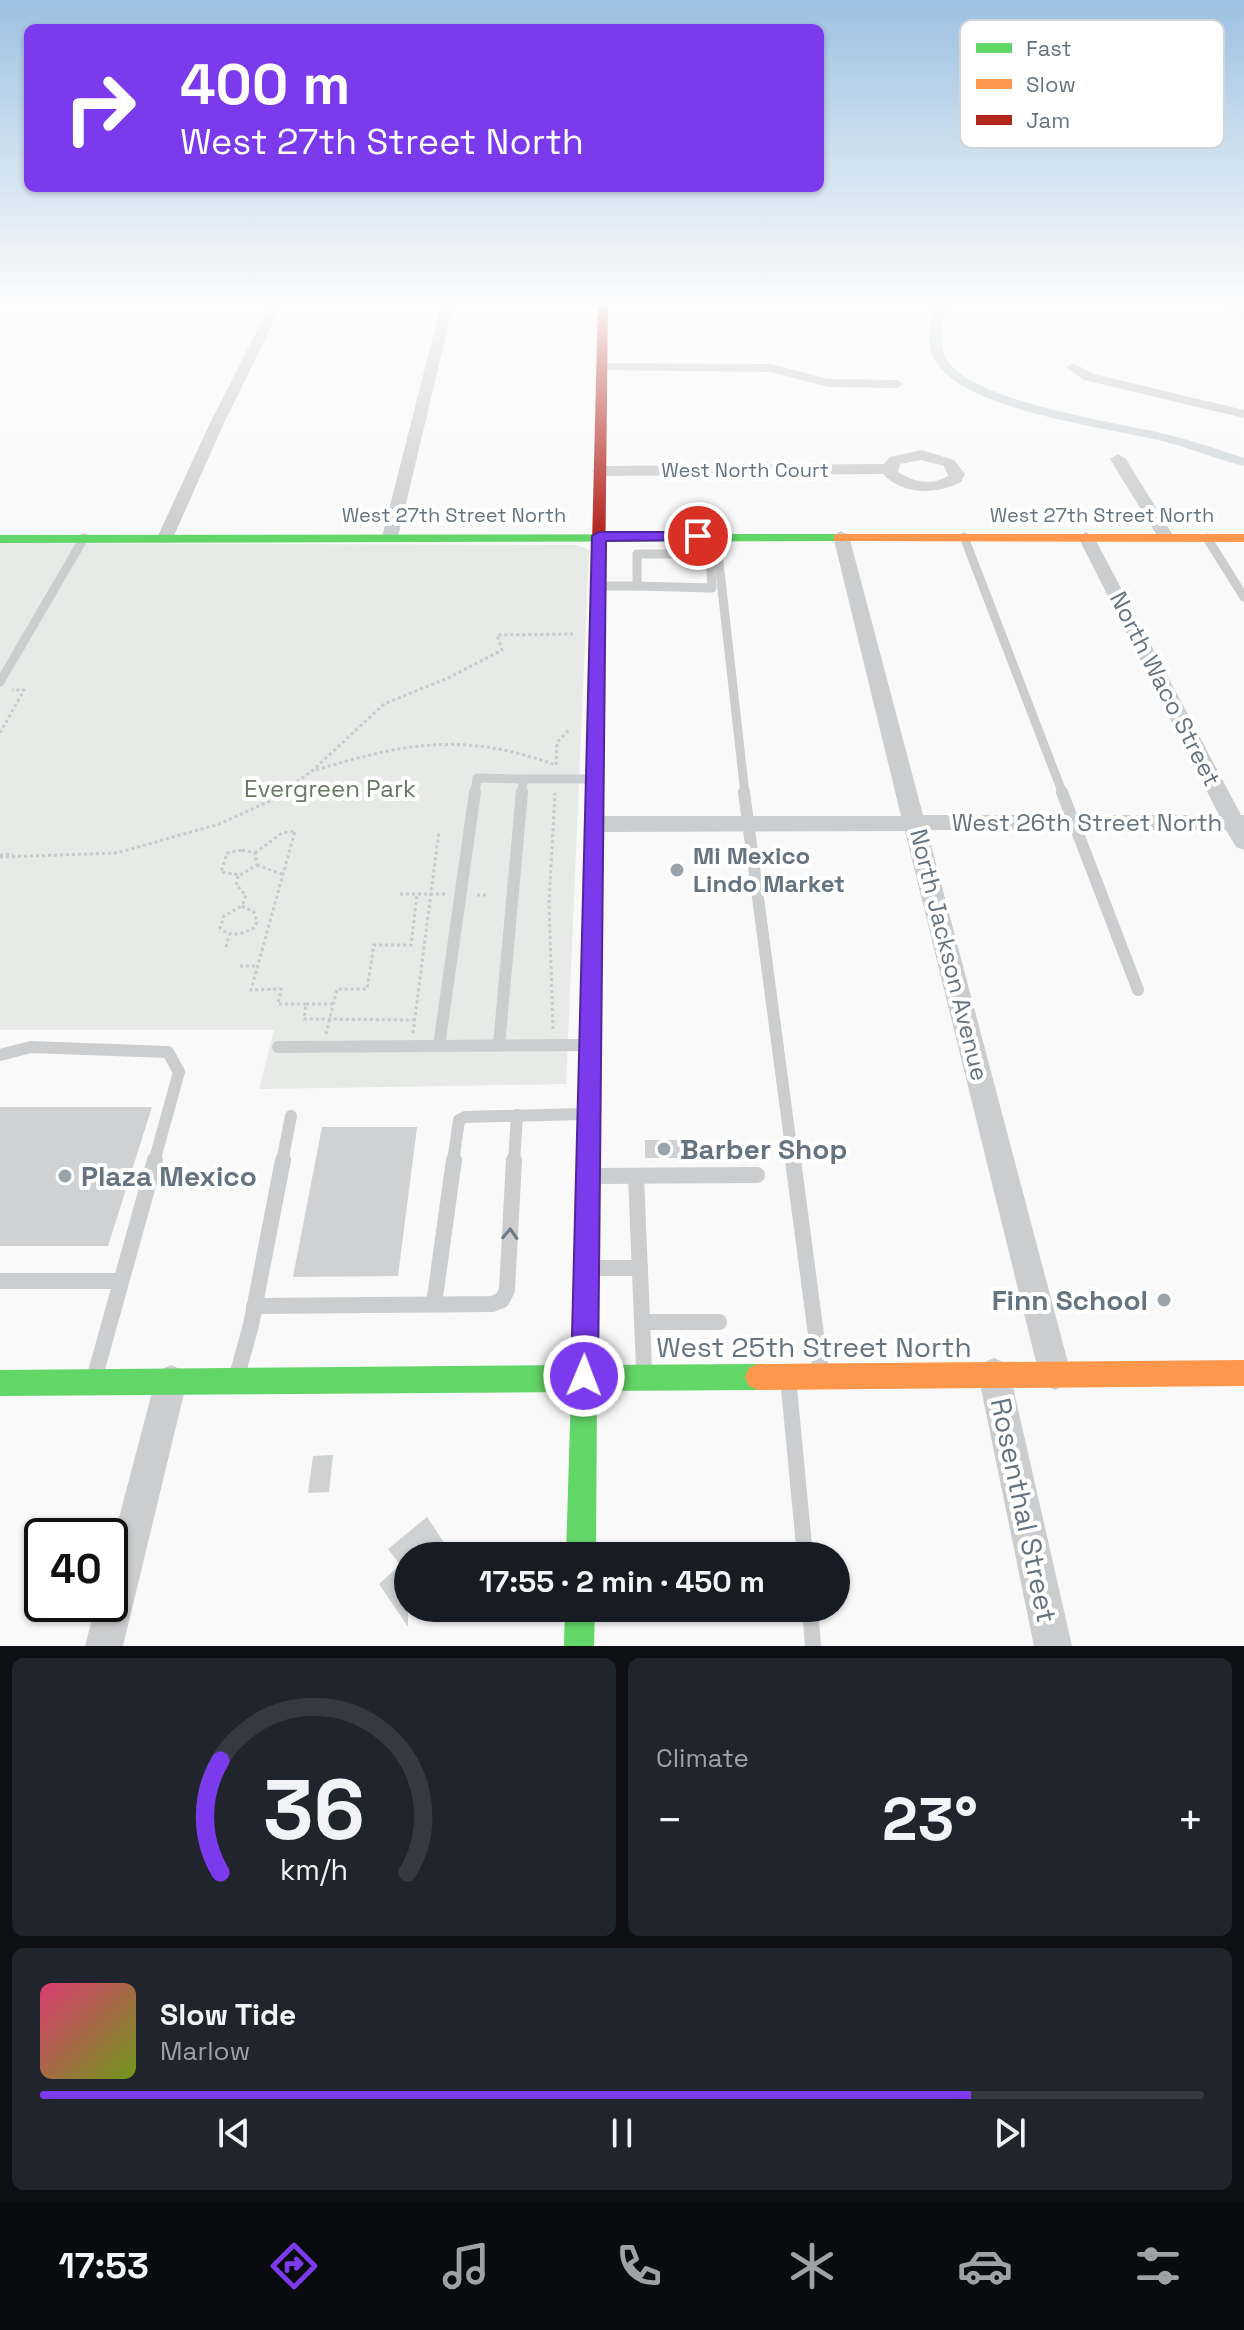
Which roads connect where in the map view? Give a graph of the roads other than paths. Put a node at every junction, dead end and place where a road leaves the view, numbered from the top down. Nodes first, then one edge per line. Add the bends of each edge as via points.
1 (240, 378) edge
2 (429, 378) edge
3 (602, 378) edge
4 (805, 378) edge
5 (1092, 378) edge
6 (897, 384) dead end
7 (1244, 414) edge
8 (1118, 459) dead end
9 (889, 469) dead end
10 (600, 471) junction
11 (599, 536) junction
12 (841, 536) junction
13 (390, 537) junction
14 (964, 537) junction
15 (1086, 537) junction
16 (1166, 537) junction
17 (84, 538) junction
18 (165, 538) junction
19 (1207, 538) junction
20 (1244, 538) edge
21 (0, 539) edge
22 (709, 542) junction
23 (598, 586) junction
24 (637, 586) junction
25 (1244, 597) edge
26 (0, 682) edge
27 (523, 779) junction
28 (596, 779) junction
29 (1074, 822) junction
30 (595, 824) junction
31 (915, 824) junction
32 (748, 825) junction
33 (1241, 829) edge
34 (1138, 990) dead end
35 (499, 1045) junction
36 (590, 1045) junction
37 (439, 1046) junction
38 (278, 1047) dead end
39 (0, 1055) edge
40 (589, 1114) junction
41 (517, 1115) junction
42 (291, 1116) dead end
43 (757, 1175) dead end
44 (588, 1176) junction
45 (636, 1177) junction
46 (586, 1268) junction
47 (640, 1268) junction
48 (0, 1281) edge
49 (121, 1281) junction
50 (434, 1304) junction
51 (254, 1306) junction
52 (643, 1322) junction
53 (719, 1322) dead end
54 (1244, 1373) edge
55 (994, 1374) junction
56 (1055, 1374) junction
57 (788, 1375) junction
58 (822, 1375) junction
59 (584, 1376) junction
60 (644, 1376) junction
61 (236, 1380) junction
62 (171, 1381) junction
63 (93, 1382) junction
64 (0, 1383) edge
65 (581, 1542) edge
66 (804, 1542) edge
67 (580, 1622) edge
68 (811, 1622) edge
69 (104, 1646) edge
70 (579, 1646) edge
71 (813, 1646) edge
72 (1053, 1646) edge

1 - 18 street
2 - 13 street
3 - 10 street
4 - 6 street
5 - 7 street
8 - 16 street
9 - 10 street, West North Court
10 - 11 street
11 - 13 street, West 27th Street North
11 - 22 street, West 27th Street North
11 - 23 street
12 - 14 street, West 27th Street North
12 - 22 street, West 27th Street North
12 - 31 street, North Jackson Avenue
13 - 18 street, West 27th Street North
14 - 15 street, West 27th Street North
14 - 29 lane
15 - 16 street, West 27th Street North
15 - 33 street, North Waco Street
16 - 19 street, West 27th Street North
17 - 18 street, West 27th Street North
17 - 21 street, West 27th Street North
17 - 26 lane
19 - 20 street, West 27th Street North
19 - 25 lane
22 - 24 lane via 637,554
22 - 24 lane via 712,588
22 - 32 lane
23 - 24 lane
23 - 28 street
27 - 28 lane
27 - 35 lane
27 - 37 lane via 477,778
28 - 30 street
29 - 31 street, West 26th Street North
29 - 33 street, West 26th Street North
29 - 34 lane
30 - 32 street, West 26th Street North
30 - 36 street
31 - 32 street, West 26th Street North
31 - 56 street, North Jackson Avenue
32 - 58 lane
35 - 36 lane
35 - 37 lane
36 - 40 street
37 - 38 lane
39 - 49 lane via 31,1047 168,1052 179,1072
40 - 41 lane
40 - 44 street
41 - 50 lane via 459,1120
50 -> 41 lane via 492,1304 507,1290
42 - 51 lane
43 - 45 lane
44 - 45 lane
44 - 46 street
45 - 47 lane
46 - 47 lane
46 - 59 street
47 - 52 lane
48 - 49 lane
49 - 63 lane
50 - 51 lane
51 - 61 lane
52 - 53 lane
52 - 60 lane
54 - 56 street, West 25th Street North
55 - 56 street, West 25th Street North
55 - 58 street, West 25th Street North
55 - 72 street, Rosenthal Street
57 - 58 street, West 25th Street North
57 - 60 street, West 25th Street North
57 - 66 lane
59 - 60 street, West 25th Street North
59 - 61 street, West 25th Street North
59 - 65 street
61 - 62 street, West 25th Street North
62 - 63 street, West 25th Street North
62 - 69 street
63 - 64 street, West 25th Street North
67 - 70 street
68 - 71 lane

